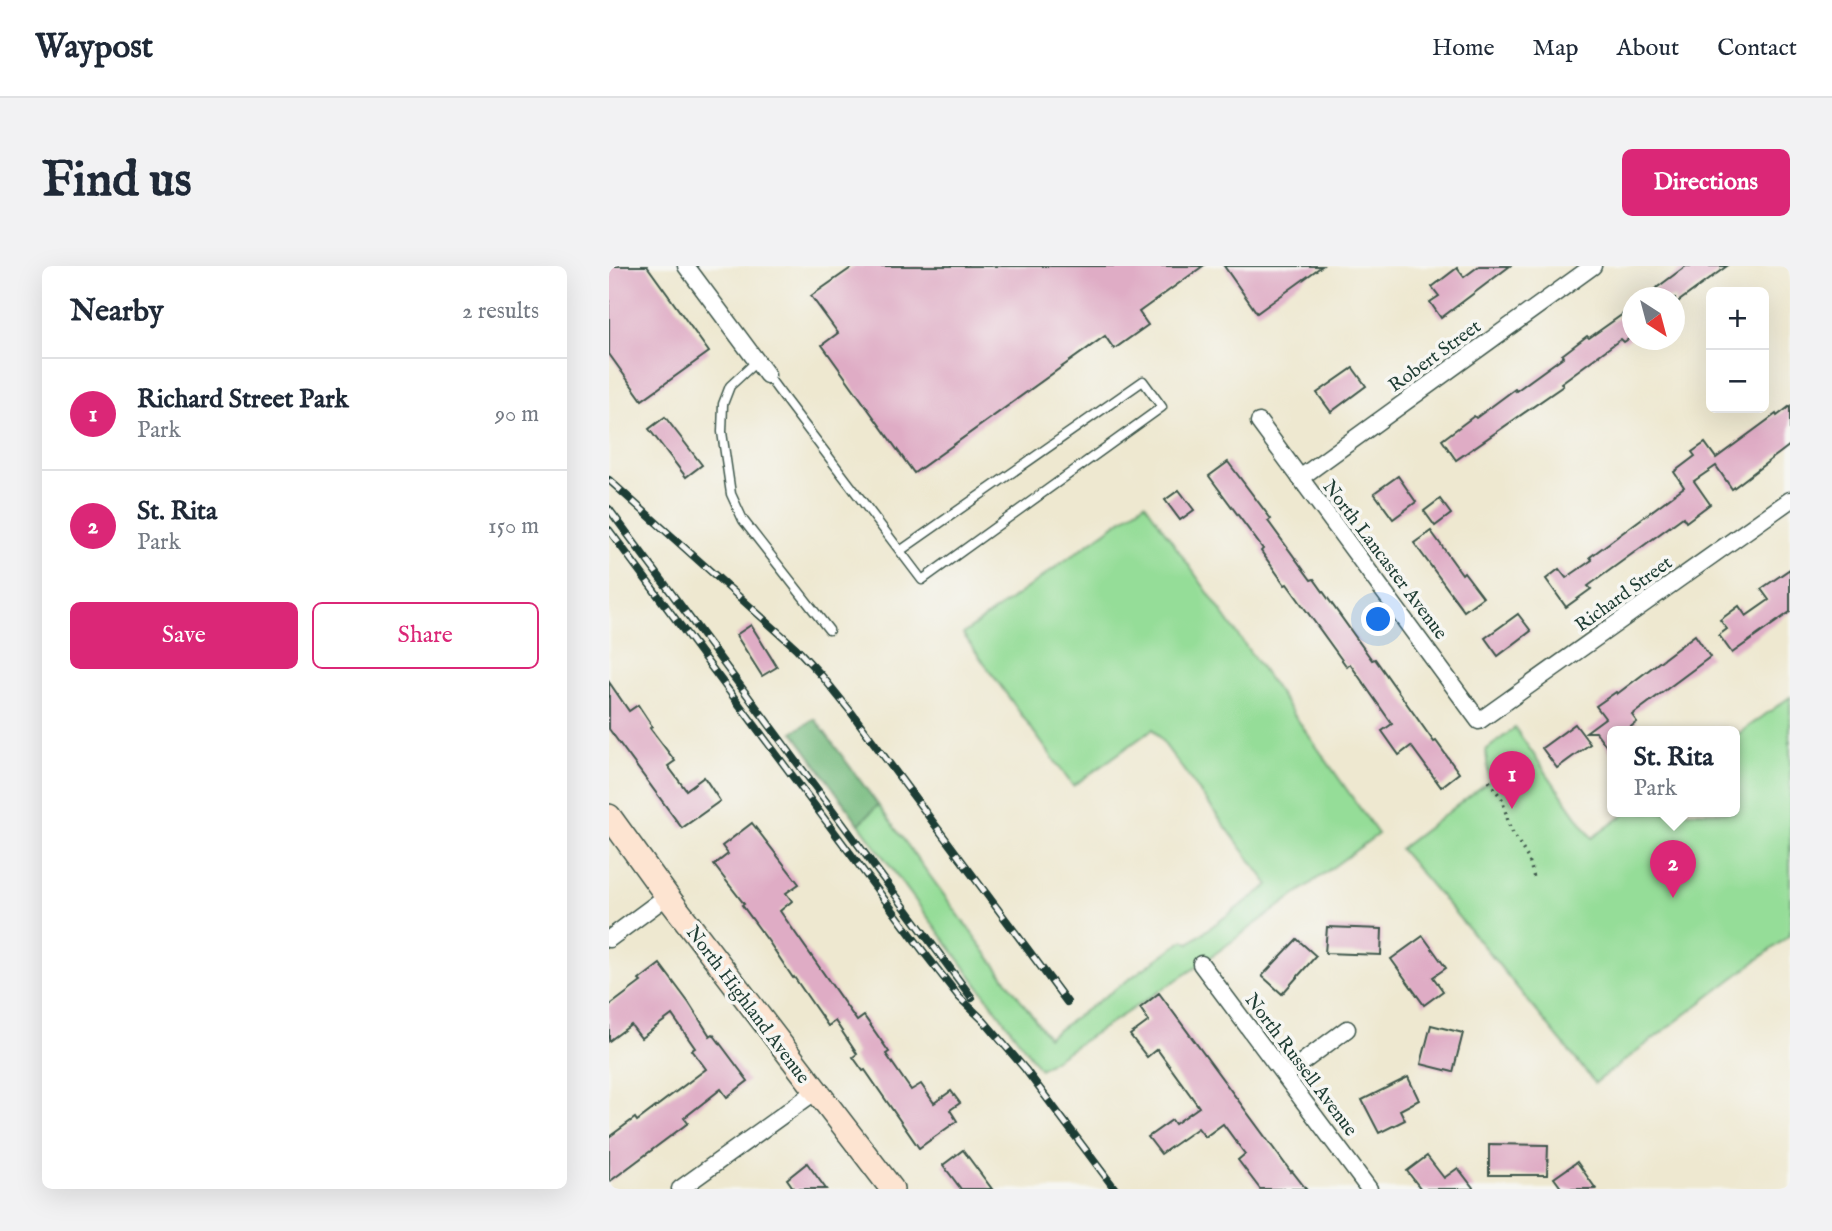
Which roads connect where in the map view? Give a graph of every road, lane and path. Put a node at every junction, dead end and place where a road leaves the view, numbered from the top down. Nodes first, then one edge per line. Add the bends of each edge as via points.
1 (686, 266) edge
2 (1593, 266) edge
3 (757, 361) junction
4 (767, 374) joint
5 (1259, 422) dead end
6 (1300, 478) junction
7 (1790, 500) edge
8 (900, 551) junction
9 (829, 630) dead end
10 (1479, 721) joint
11 (1489, 781) dead end
12 (609, 816) edge
13 (1534, 878) dead end
14 (667, 896) junction
15 (609, 939) edge
16 (1201, 964) dead end
17 (1347, 1029) dead end
18 (1285, 1075) junction
19 (816, 1091) junction
20 (680, 1189) edge
21 (892, 1189) edge
22 (1369, 1189) edge

1 - 3 street
2 - 6 street, Robert Street
3 - 4 street
3 - 9 lane via 730,386 723,404 731,494 743,520
4 - 8 lane
5 - 6 street, North Lancaster Avenue
6 - 10 street, North Lancaster Avenue
7 - 10 street, Richard Street
8 - 8 lane via 922,580 1162,407 1143,381
11 - 13 path via 1502,799
12 - 14 street, North Highland Avenue
14 - 15 street
14 - 19 street, North Highland Avenue
16 - 18 street, North Russell Avenue
17 - 18 street
18 - 22 street, North Russell Avenue
19 - 20 street
19 - 21 street, North Highland Avenue

